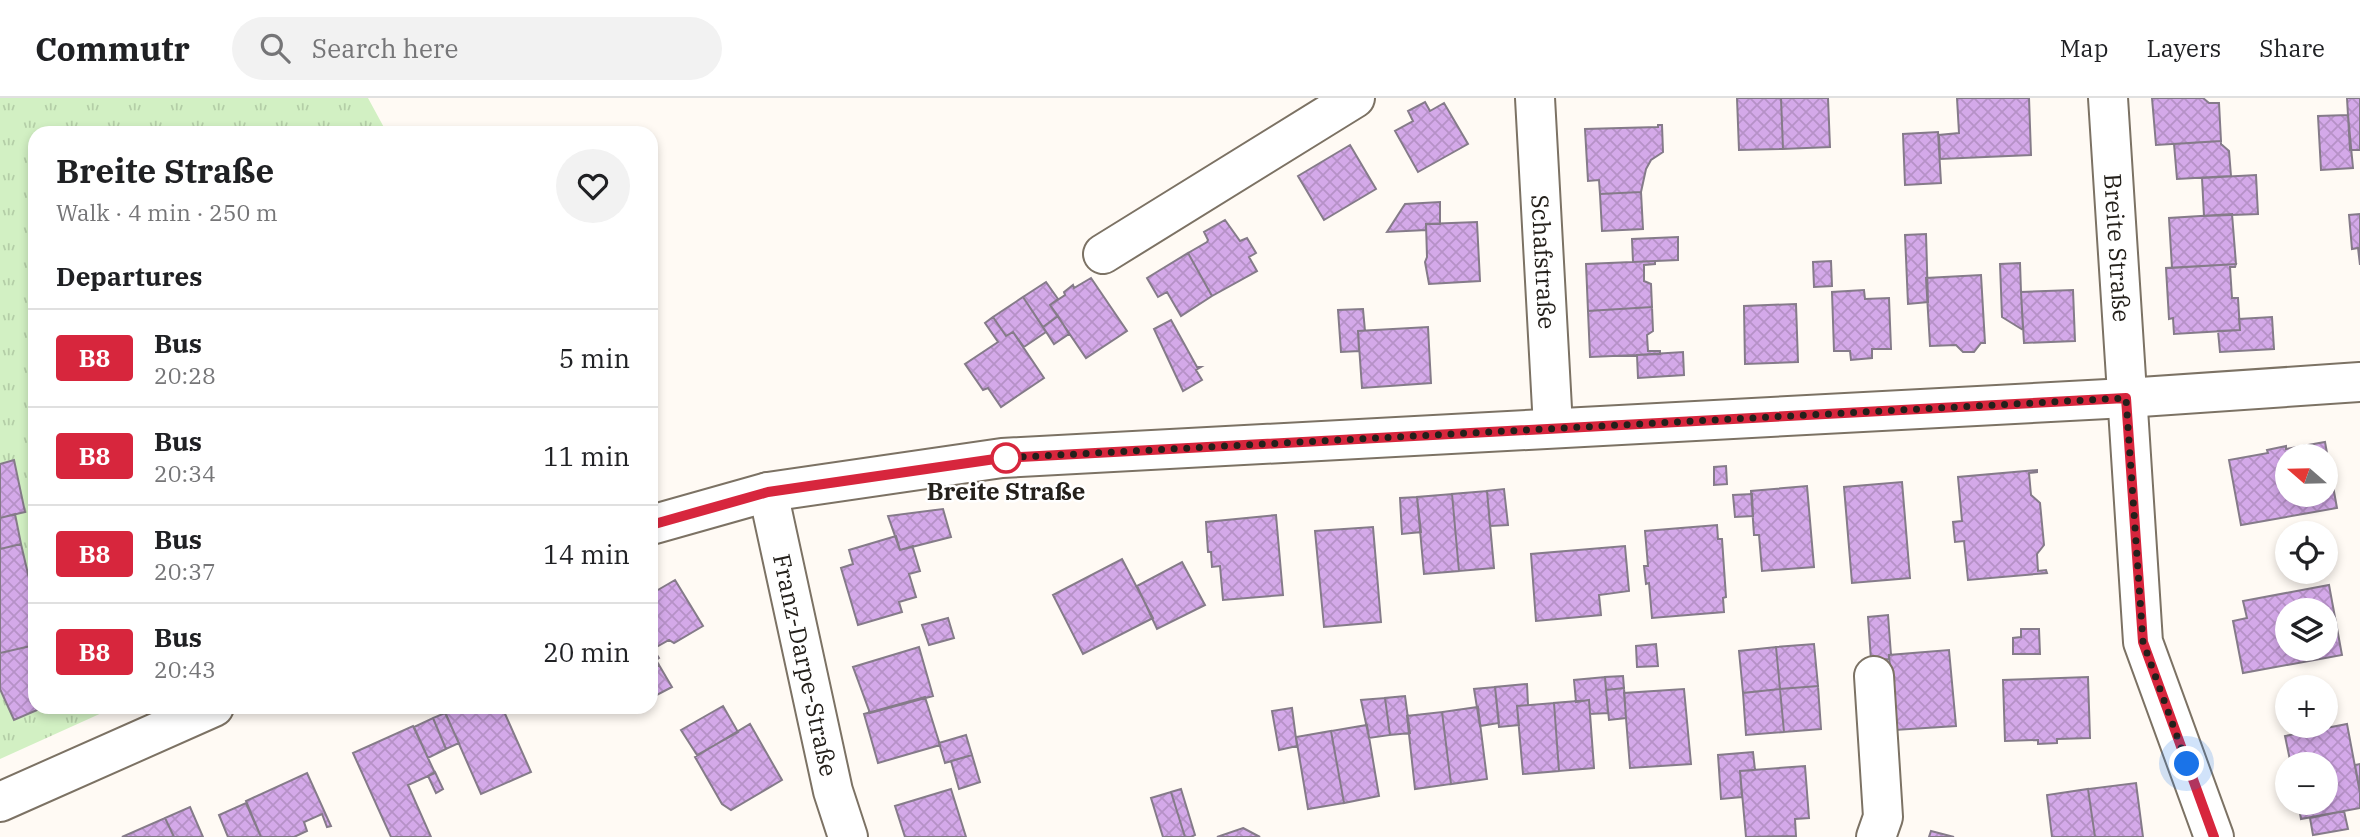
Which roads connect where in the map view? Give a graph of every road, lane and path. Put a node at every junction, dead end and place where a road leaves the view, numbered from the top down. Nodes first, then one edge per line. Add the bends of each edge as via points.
1 (1355, 98) edge
2 (1535, 98) edge
3 (2108, 98) edge
4 (1103, 254) dead end
5 (2360, 382) edge
6 (2126, 398) junction
7 (1553, 427) junction
8 (768, 492) junction
9 (658, 523) edge
10 (1874, 676) dead end
11 (198, 714) edge
12 (0, 802) edge
13 (848, 837) edge
14 (1876, 837) edge
15 (2214, 837) edge

1 - 4 street
2 - 7 street, Schafstraße
3 - 6 street, Breite Straße
5 - 6 street
6 - 7 street
6 - 15 street, Breite Straße via 2143,642
7 - 8 street via 1002,458
8 - 9 street
8 - 13 street, Franz-Darpe-Straße via 833,790
10 - 14 street via 1883,817
11 - 12 street

